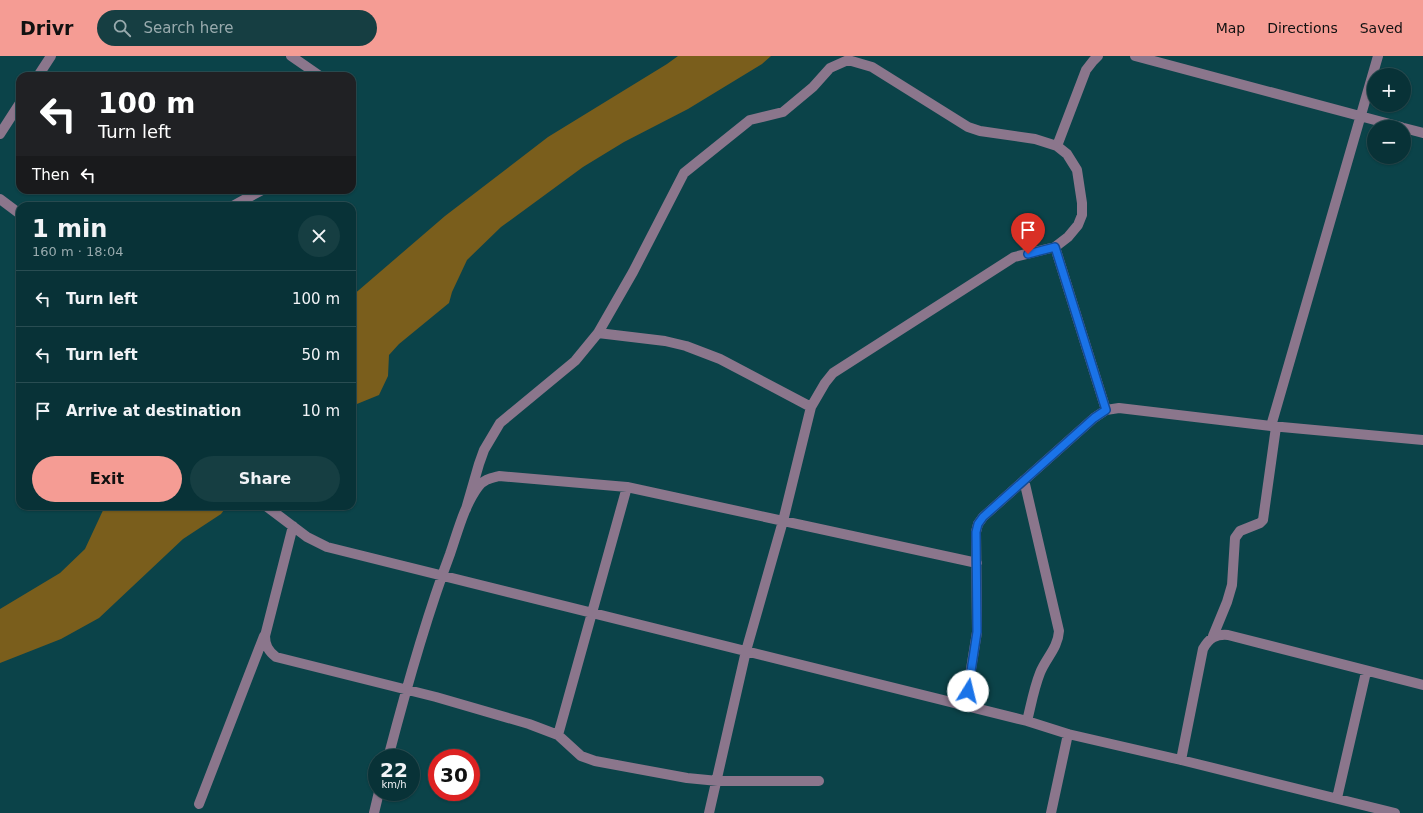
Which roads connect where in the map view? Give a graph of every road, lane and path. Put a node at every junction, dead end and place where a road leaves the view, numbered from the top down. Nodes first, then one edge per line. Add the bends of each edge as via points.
1 (51, 56) edge
2 (291, 56) edge
3 (1098, 56) edge
4 (1135, 56) edge
5 (1378, 56) edge
6 (41, 72) edge
7 (314, 72) edge
8 (16, 109) edge
9 (1361, 116) junction
10 (1376, 120) edge
11 (1411, 130) edge
12 (1423, 133) edge
13 (0, 134) edge
14 (1057, 146) junction
15 (255, 194) edge
16 (0, 199) edge
17 (241, 202) edge
18 (16, 211) edge
19 (1055, 247) junction
20 (598, 333) junction
21 (812, 407) junction
22 (1106, 410) junction
23 (1274, 426) junction
24 (1423, 440) edge
25 (1024, 480) junction
26 (627, 487) junction
27 (466, 509) junction
28 (271, 510) edge
29 (783, 521) junction
30 (293, 526) junction
31 (977, 563) junction
32 (442, 576) junction
33 (592, 613) junction
34 (265, 636) junction
35 (1213, 636) junction
36 (746, 651) junction
37 (1366, 672) junction
38 (1423, 685) edge
39 (406, 690) junction
40 (965, 706) junction
41 (1027, 721) junction
42 (1068, 734) junction
43 (558, 735) junction
44 (390, 749) edge
45 (1181, 760) junction
46 (718, 781) junction
47 (819, 781) dead end
48 (1336, 798) junction
49 (377, 801) edge
50 (199, 804) dead end
51 (374, 813) edge
52 (709, 813) edge
53 (1051, 813) edge
54 (1395, 813) edge

1 - 6 street
2 - 7 street
3 - 14 street via 1086,70
4 - 9 street
5 - 9 street
8 - 13 street
9 - 10 street
9 - 23 street
11 - 12 street
14 - 19 street via 1067,154 1077,170 1082,215 1068,236
14 - 20 street via 1035,139 968,127 872,68 848,60 830,68 813,87 783,112 750,120 684,174
15 - 17 street
16 - 18 street
19 - 21 street via 1014,257 833,373
19 - 22 street
20 - 21 street via 665,340 686,346 720,359
20 - 27 street via 574,361 500,423 478,464
21 - 29 street
22 - 23 street via 1119,408
22 - 25 street
23 - 24 street
23 - 35 street via 1263,520 1240,531 1236,538 1232,584
25 - 31 street via 978,524
25 - 41 street via 1059,630 1057,643 1041,671
26 - 27 street via 499,476 483,481
26 - 29 street
26 - 33 street
27 - 32 street
28 - 30 street
29 - 31 street
29 - 36 street
30 - 32 street via 327,547
30 - 34 street
31 - 40 street via 977,632
32 - 33 street
32 - 39 street
33 - 36 street
33 - 43 street
34 - 39 street via 267,648 276,657
34 - 50 street
35 - 37 street via 1228,635
35 - 45 street via 1203,649
36 - 40 street
36 - 46 street
37 - 38 street
37 - 48 street
39 - 43 street via 529,724
39 - 44 street
40 - 41 street
41 - 42 street
42 - 45 street
42 - 53 street
43 - 46 street via 580,756 595,762
45 - 48 street
46 - 47 street
46 - 52 street
48 - 54 street
49 - 51 street

